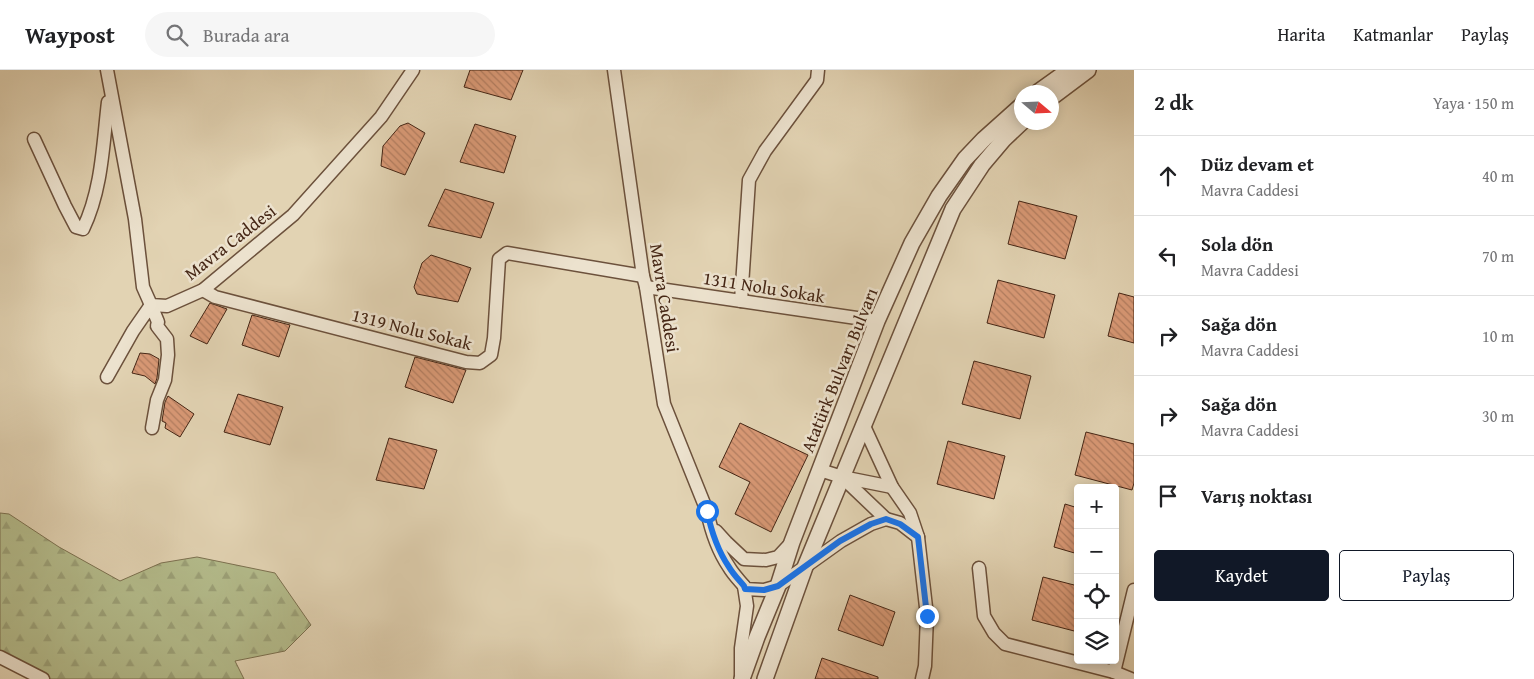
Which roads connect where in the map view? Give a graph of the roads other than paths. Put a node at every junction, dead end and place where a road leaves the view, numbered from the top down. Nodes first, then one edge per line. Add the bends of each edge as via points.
1 (107, 70) edge
2 (413, 70) edge
3 (614, 70) edge
4 (818, 70) edge
5 (1069, 70) edge
6 (1088, 70) edge
7 (1048, 85) edge
8 (110, 89) junction
9 (1059, 92) edge
10 (1014, 112) edge
11 (1014, 130) edge
12 (34, 139) dead end
13 (645, 281) junction
14 (204, 290) junction
15 (741, 301) junction
16 (151, 305) junction
17 (877, 322) junction
18 (107, 377) dead end
19 (863, 424) junction
20 (152, 428) dead end
21 (820, 470) junction
22 (842, 477) junction
23 (892, 487) junction
24 (886, 519) junction
25 (710, 524) junction
26 (918, 537) junction
27 (792, 542) junction
28 (805, 567) junction
29 (979, 568) dead end
30 (744, 586) junction
31 (778, 586) junction
32 (1134, 590) edge
33 (0, 657) edge
34 (1114, 672) junction
35 (43, 679) edge
36 (742, 679) edge
37 (765, 679) edge
38 (922, 679) edge
39 (1131, 679) edge

1 - 8 street
2 - 14 street, Mavra Caddesi via 382,116 293,215
3 - 13 street, Mavra Caddesi
4 - 15 street via 817,80 748,180
5 - 7 street
6 - 9 street
8 - 12 street via 99,177 91,212 83,229 76,227
8 - 16 street via 135,219 143,287
10 - 17 street, Atatürk Bulvarı Bulvarı via 965,159 939,196 912,243
11 - 19 street via 982,165 953,208
13 - 14 street, 1319 Nolu Sokak via 507,253 499,259 491,354 480,363 214,297
13 - 15 street, 1311 Nolu Sokak
13 - 25 street, Mavra Caddesi via 664,404
14 - 16 street, Mavra Caddesi via 167,306
15 - 17 street, 1311 Nolu Sokak
16 - 18 street
16 - 20 street via 158,326 167,338 168,355
17 - 21 street, Atatürk Bulvarı Bulvarı
19 - 22 street
19 - 23 street
21 - 22 street
21 - 27 street, Atatürk Bulvarı Bulvarı
22 - 23 street
22 - 24 street
22 - 28 street
23 - 26 street via 910,513
24 - 26 street via 900,524
24 - 28 street via 858,530
25 - 27 street, Mavra Caddesi via 744,559 778,557
25 - 30 street, Mavra Caddesi via 723,558
26 - 38 street via 927,616
27 - 31 street, Atatürk Bulvarı Bulvarı
28 - 31 street
28 - 37 street
29 - 34 street via 984,616 1005,644
30 - 31 street via 754,590
30 - 36 street via 747,606 741,648
31 - 36 street, Atatürk Bulvarı Bulvarı
32 - 34 street
33 - 35 street
34 - 39 street

